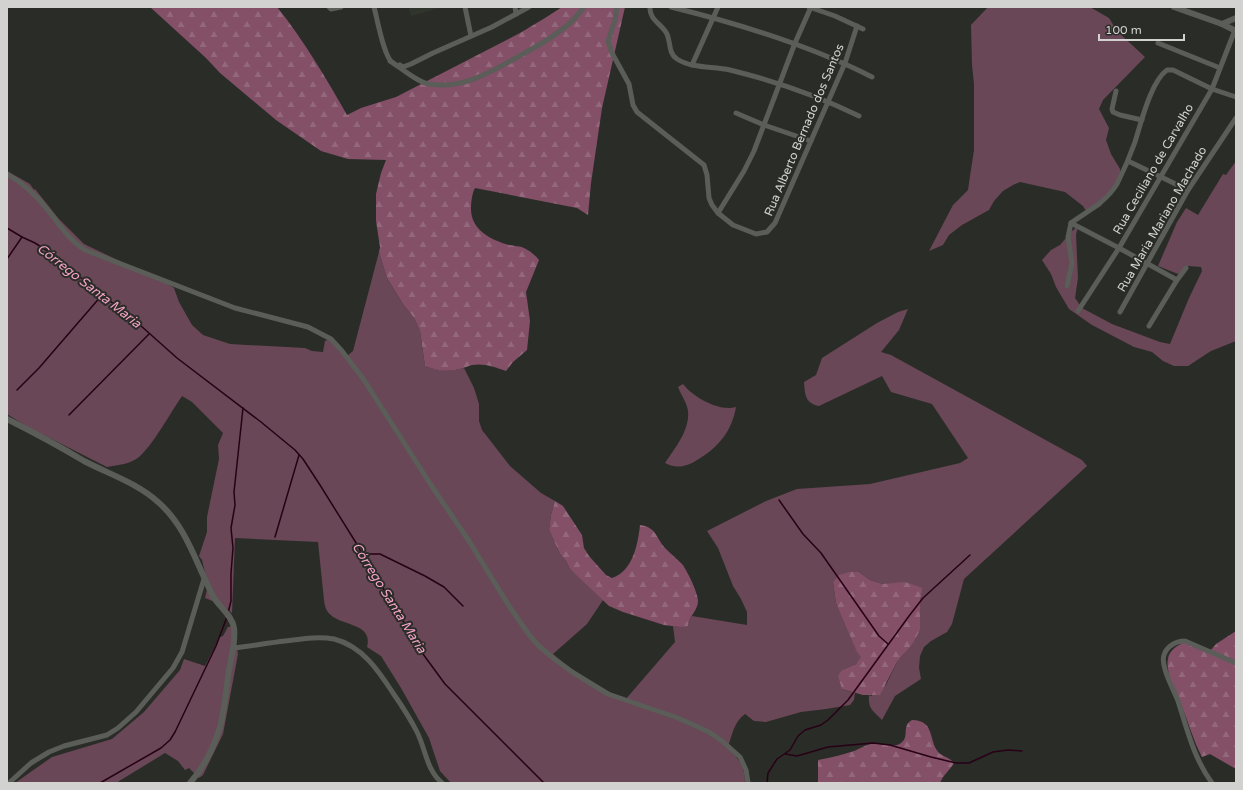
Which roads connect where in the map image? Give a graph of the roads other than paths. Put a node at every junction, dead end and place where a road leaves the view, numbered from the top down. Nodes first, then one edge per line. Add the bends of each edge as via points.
1 (341, 7) edge
2 (374, 7) edge
3 (465, 7) edge
4 (515, 7) edge
5 (529, 7) edge
6 (584, 7) edge
7 (617, 7) edge
8 (650, 7) edge
9 (671, 7) edge
10 (718, 7) edge
11 (810, 7) edge
12 (1174, 7) edge
13 (329, 8) edge
14 (1185, 9) edge
15 (516, 14) junction
16 (714, 18) junction
17 (1236, 18) edge
18 (1222, 24) junction
19 (857, 26) junction
20 (863, 29) dead end
21 (1236, 31) edge
22 (471, 36) junction
23 (1158, 43) dead end
24 (795, 44) junction
25 (390, 61) junction
26 (845, 63) junction
27 (692, 65) junction
28 (1220, 68) junction
29 (872, 77) dead end
30 (780, 83) junction
31 (1212, 89) junction
32 (1116, 91) dead end
33 (1235, 97) edge
34 (829, 101) junction
35 (736, 113) dead end
36 (859, 116) dead end
37 (1236, 118) edge
38 (1142, 120) junction
39 (764, 125) junction
40 (811, 140) junction
41 (1128, 161) junction
42 (7, 174) edge
43 (1160, 176) junction
44 (1188, 190) junction
45 (718, 213) junction
46 (1071, 223) junction
47 (1119, 248) junction
48 (1147, 264) junction
49 (1186, 268) dead end
50 (1177, 280) junction
51 (1067, 286) dead end
52 (1078, 311) dead end
53 (1120, 312) dead end
54 (1149, 326) dead end
55 (7, 419) edge
56 (204, 579) junction
57 (234, 648) junction
58 (1236, 663) edge
59 (9, 783) edge
60 (190, 783) edge
61 (442, 783) edge
62 (748, 783) edge
63 (1212, 783) edge

1 - 13 street
2 - 25 street
3 - 22 street
4 - 15 street
5 - 15 street
6 - 25 street via 566,27 552,37 474,80 429,84 421,82
7 - 45 street via 608,41 629,84 634,109 704,165 709,198
8 - 27 street via 651,17 667,34 673,55
9 - 16 street
10 - 16 street
11 - 19 street
11 - 24 street
12 - 14 street
14 - 18 street
15 - 22 street
16 - 24 street
16 - 27 street
17 - 18 street
18 - 21 street
19 - 20 street
19 - 26 street, Rua Alberto Bernado dos Santos
21 - 28 street, Rua Ceciliano de Carvalho
22 - 25 street via 403,67
23 - 28 street
24 - 26 street
24 - 30 street
26 - 29 street
26 - 34 street, Rua Alberto Bernado dos Santos
27 - 30 street via 728,69
28 - 31 street, Rua Ceciliano de Carvalho
30 - 34 street
30 - 39 street
31 - 33 street
31 - 38 street via 1169,69 1158,80
31 - 43 street, Rua Ceciliano de Carvalho
32 - 38 street via 1113,112
34 - 36 street
34 - 40 street, Rua Alberto Bernado dos Santos
35 - 39 street
37 - 44 street, Rua Maria Mariano Machado
38 - 41 street
39 - 40 street
39 - 45 street via 751,158
40 - 45 street, Rua Alberto Bernado dos Santos via 775,223 767,232 750,233 733,225
41 - 43 street
41 - 46 street via 1117,184 1103,202
42 - 62 street via 31,191 72,240 85,250 235,308 308,327 331,339 364,380 430,485 469,541 508,606 539,646 572,672 608,694 678,718 709,732 740,758
43 - 44 street
43 - 47 street, Rua Ceciliano de Carvalho
44 - 48 street, Rua Maria Mariano Machado
46 - 47 street
46 - 51 street via 1068,237 1072,268
47 - 48 street
47 - 52 street, Rua Ceciliano de Carvalho
48 - 50 street
48 - 53 street, Rua Maria Mariano Machado
49 - 50 street
50 - 54 street
55 - 56 street via 127,481 157,501 185,537 195,554
56 - 57 street via 230,618 234,631
56 - 59 street via 182,652 173,668 136,712 107,735 64,746 46,754 22,770
57 - 60 street via 220,728 207,757
57 - 61 street via 311,638 333,639 354,648 379,672 407,714 418,733 429,767
58 - 63 street via 1185,641 1172,644 1163,656 1163,663 1193,748

